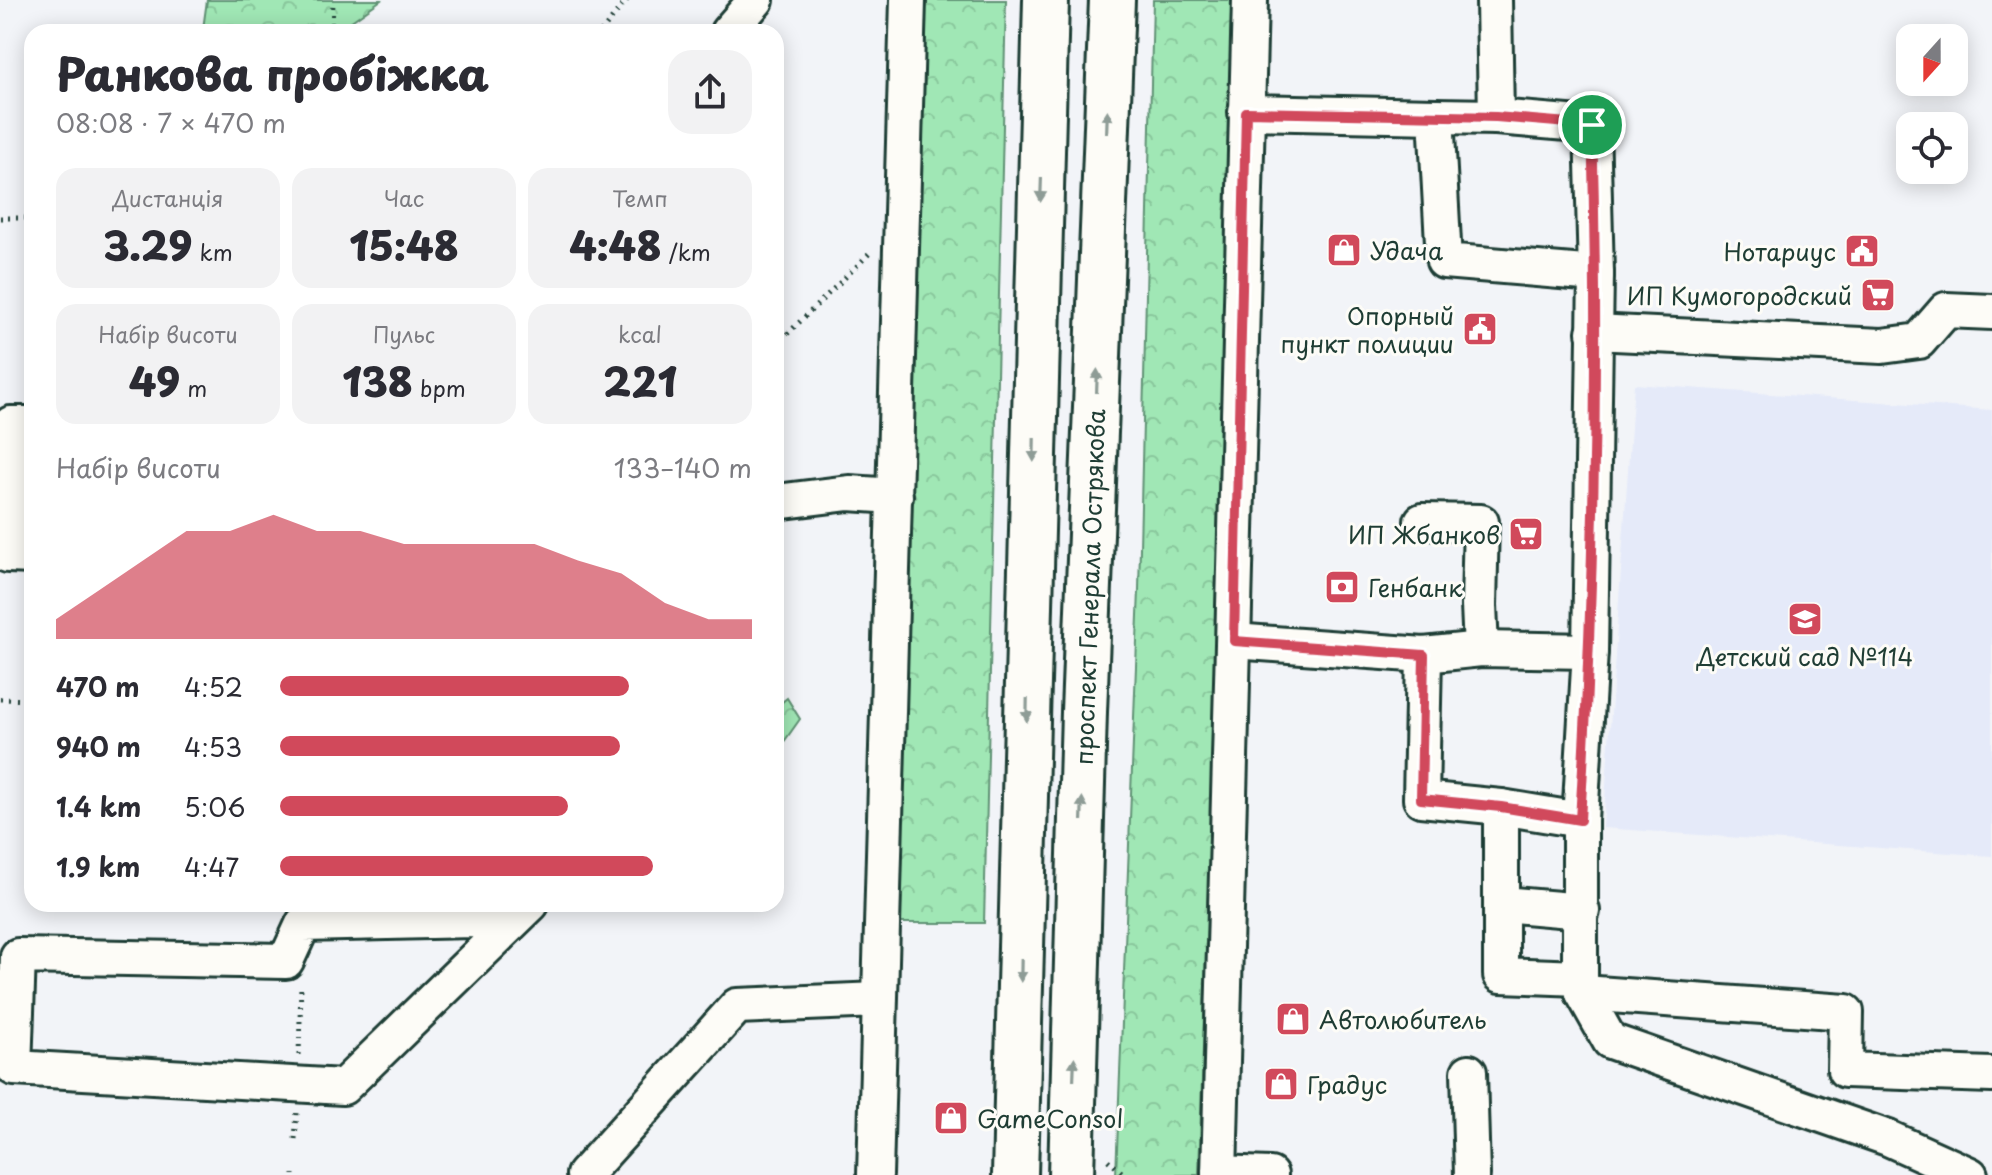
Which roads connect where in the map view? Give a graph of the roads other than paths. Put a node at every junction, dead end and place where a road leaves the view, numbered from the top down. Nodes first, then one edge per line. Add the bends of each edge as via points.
1 (756, 0) edge
2 (908, 0) edge
3 (1046, 0) edge
4 (1112, 0) edge
5 (1250, 0) edge
6 (1494, 0) edge
7 (735, 24) edge
8 (1246, 112) junction
9 (1436, 116) junction
10 (1496, 117) junction
11 (1596, 274) junction
12 (1992, 312) edge
13 (1594, 332) junction
14 (24, 424) edge
15 (895, 496) junction
16 (784, 501) edge
17 (1422, 521) dead end
18 (24, 556) edge
19 (1234, 641) junction
20 (1481, 649) junction
21 (1590, 651) junction
22 (1424, 655) junction
23 (1501, 807) junction
24 (1580, 820) junction
25 (1502, 904) junction
26 (1582, 911) junction
27 (523, 912) edge
28 (1582, 986) junction
29 (879, 1000) junction
30 (8, 1006) edge
31 (1469, 1072) dead end
32 (1992, 1075) edge
33 (1087, 1165) edge
34 (1219, 1174) edge
35 (584, 1175) edge
36 (875, 1175) edge
37 (1015, 1175) edge
38 (1270, 1175) edge
39 (1472, 1175) edge
40 (1970, 1175) edge

1 - 7 street
2 - 15 street
3 -> 37 main road
33 -> 4 main road, проспект Генерала Острякова via 1084,712
5 - 8 street
6 - 10 street
8 - 9 street
8 - 19 street
9 - 10 street
9 - 11 street via 1444,261
10 - 11 street via 1592,125
11 - 13 street
12 - 13 street via 1946,310 1919,341 1882,346
13 - 21 street
14 - 18 street via 11,424 8,555
15 - 16 street via 849,493
15 - 29 street
17 - 20 street via 1481,522
19 - 22 street
19 - 34 street
20 - 21 street
20 - 22 street
21 - 24 street
22 - 23 street via 1421,799
23 - 24 street
23 - 25 street
24 - 26 street
25 - 26 street
25 - 28 street via 1501,975
26 - 28 street
27 - 30 street via 303,924 286,961 18,956
27 - 30 street via 343,1087 14,1068
28 - 32 street via 1846,1012 1845,1070
28 - 40 street via 1610,1041 1888,1138
29 - 35 street via 737,1006
29 - 36 street
31 - 39 street
34 - 38 street

